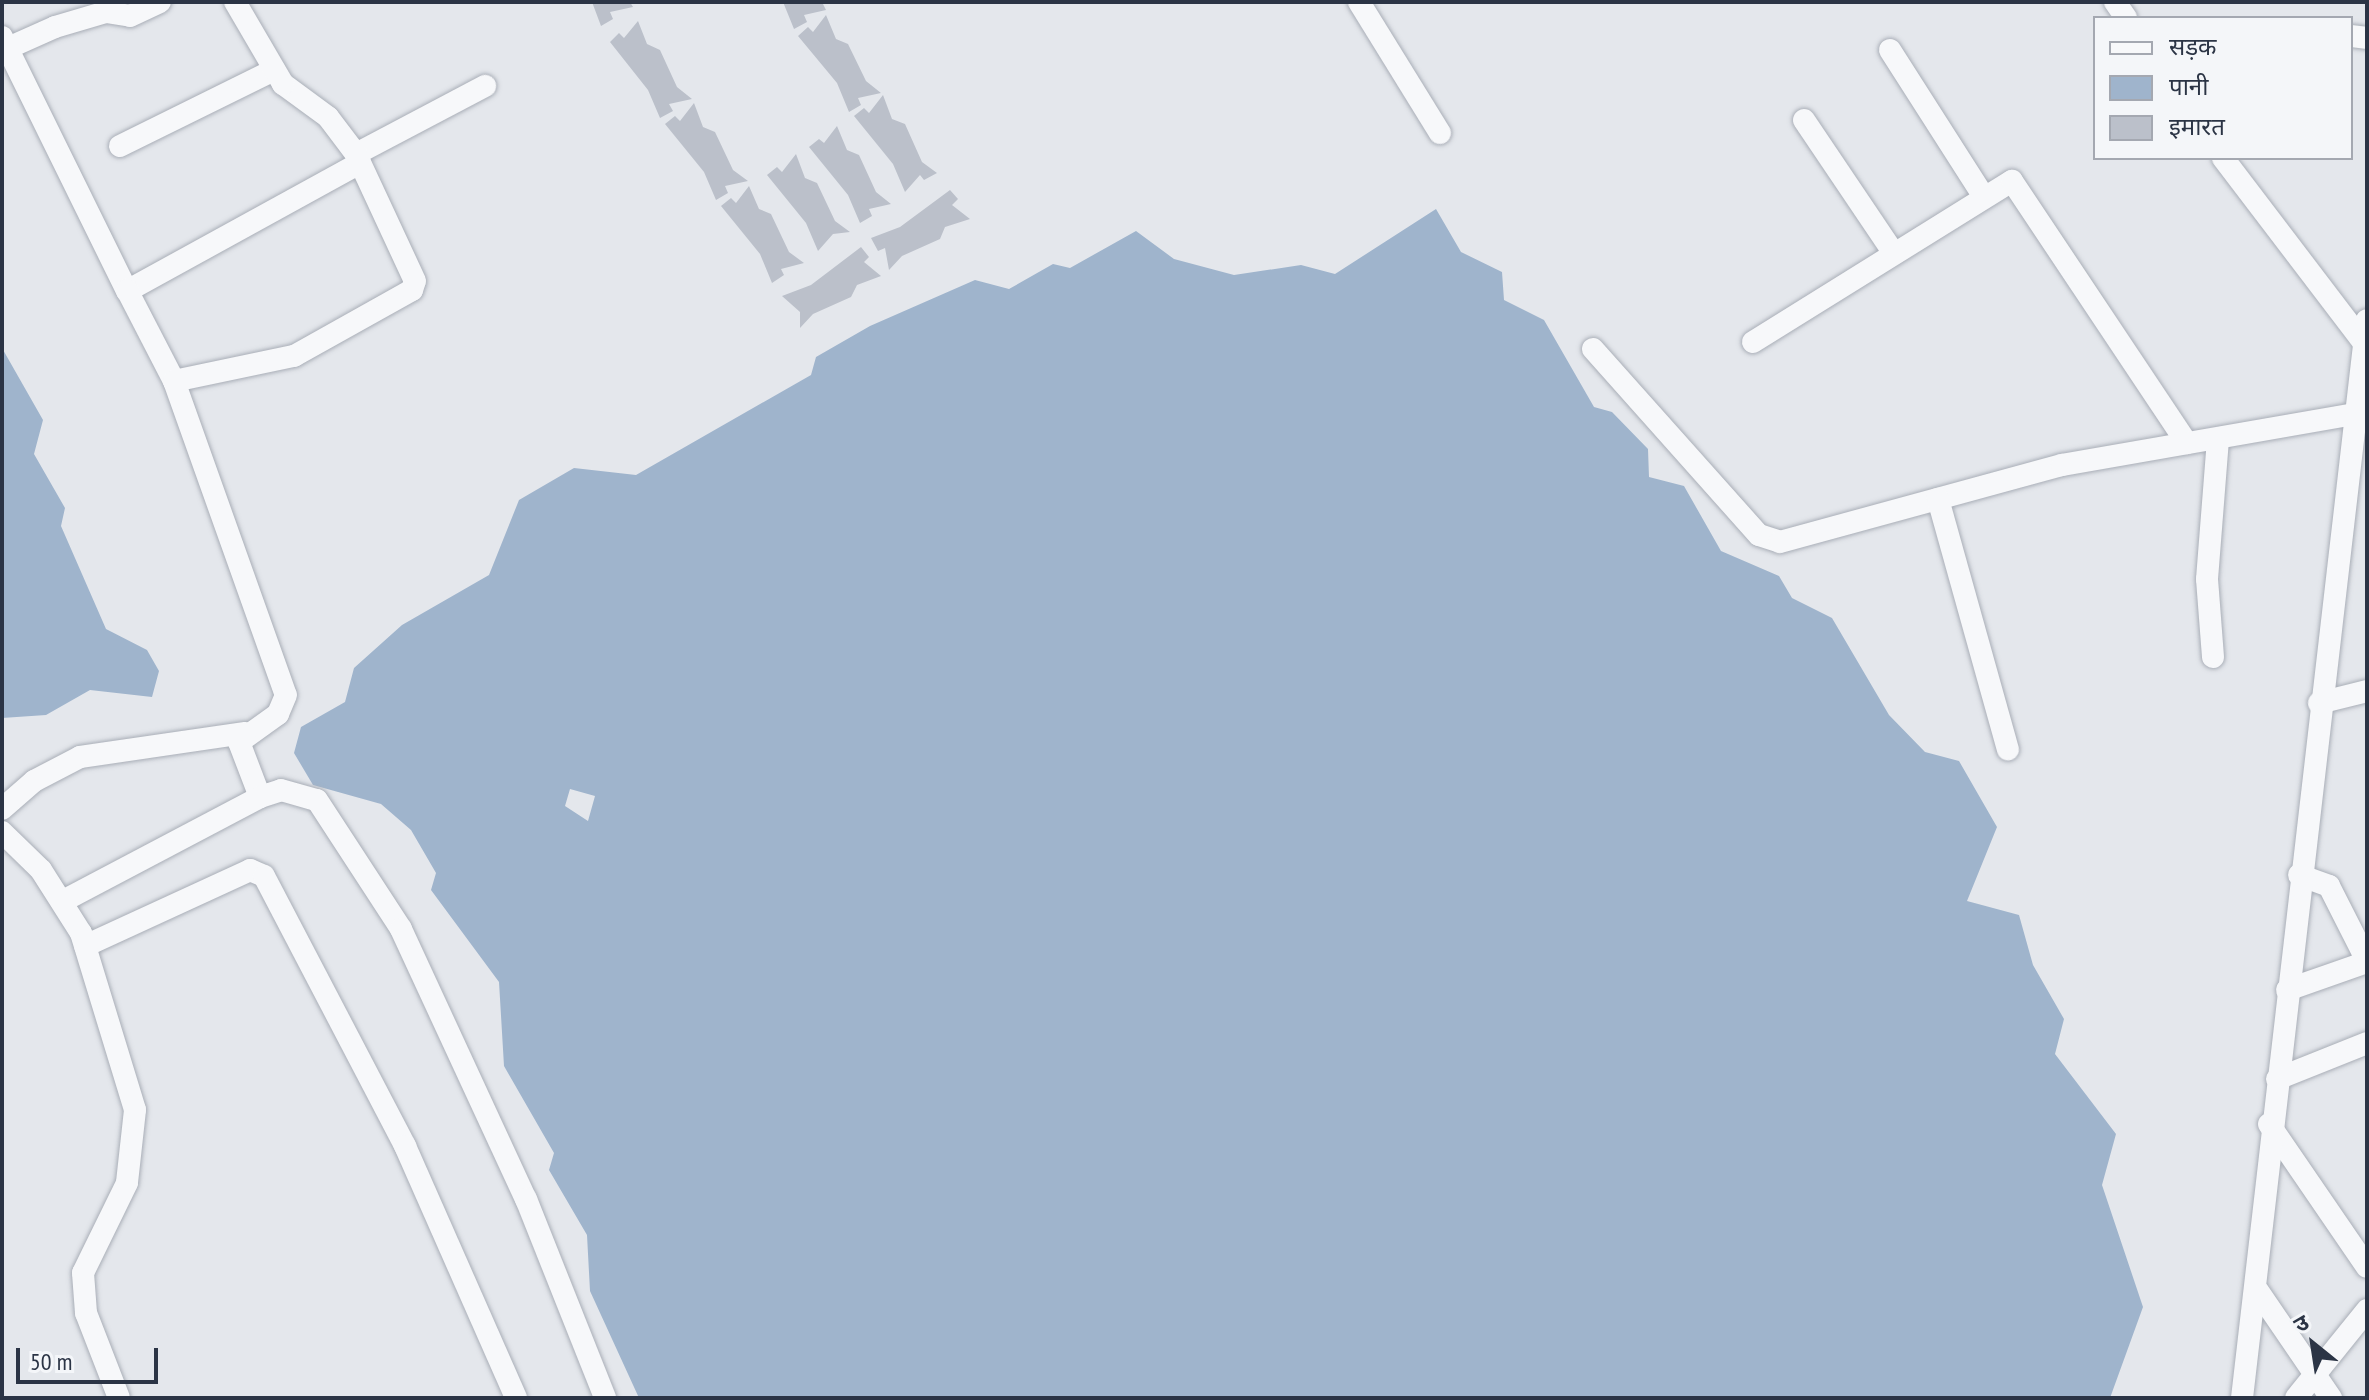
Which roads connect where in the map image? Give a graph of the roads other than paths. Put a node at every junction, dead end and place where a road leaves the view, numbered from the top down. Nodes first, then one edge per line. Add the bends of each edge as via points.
1 (160, 2) edge
2 (235, 2) edge
3 (1359, 2) edge
4 (5, 42) edge
5 (1890, 50) dead end
6 (274, 70) junction
7 (485, 86) dead end
8 (1804, 120) dead end
9 (1440, 133) dead end
10 (120, 146) dead end
11 (358, 158) junction
12 (2225, 160) edge
13 (1982, 194) junction
14 (1893, 252) junction
15 (127, 290) junction
16 (2366, 336) edge
17 (1753, 342) dead end
18 (1593, 349) dead end
19 (174, 381) junction
20 (2354, 414) junction
21 (2218, 438) junction
22 (2187, 443) junction
23 (1938, 499) junction
24 (2213, 657) dead end
25 (2367, 691) edge
26 (2319, 703) junction
27 (245, 733) junction
28 (2008, 749) dead end
29 (260, 797) junction
30 (2, 809) edge
31 (2, 832) edge
32 (2299, 875) junction
33 (63, 901) junction
34 (85, 946) junction
35 (2367, 961) edge
36 (2287, 990) junction
37 (2367, 1043) edge
38 (2277, 1079) junction
39 (2269, 1124) junction
40 (2367, 1267) edge
41 (2258, 1291) junction
42 (2367, 1310) edge
43 (2313, 1377) junction
44 (119, 1398) edge
45 (516, 1398) edge
46 (605, 1398) edge
47 (2242, 1398) edge
48 (2296, 1398) edge
49 (2331, 1398) edge

1 - 4 street via 130,16 106,12
2 - 6 street
3 - 9 street
4 - 15 street
5 - 13 street
6 - 10 street
6 - 11 street via 291,93 328,117
7 - 11 street
8 - 14 street
11 - 15 street
11 - 19 street via 414,272 412,290 294,356
12 - 16 street
13 - 14 street
13 - 22 street via 2012,181 2021,191
14 - 17 street
15 - 19 street
16 - 20 street
18 - 23 street via 1768,541
19 - 27 street via 286,695 278,714
20 - 21 street
20 - 26 street
21 - 22 street
21 - 24 street via 2207,579
22 - 23 street via 2062,465
23 - 28 street
25 - 26 street
26 - 32 street
27 - 29 street via 239,747
27 - 30 street via 80,757 34,781
29 - 33 street
29 - 46 street via 281,790 317,800 388,903 526,1199
31 - 33 street
32 - 35 street via 2329,886
32 - 36 street
33 - 34 street
34 - 44 street via 135,1110 127,1183 83,1273 86,1313
34 - 45 street via 250,870 264,876 405,1146
35 - 36 street
36 - 38 street
37 - 38 street
38 - 39 street
39 - 40 street
39 - 41 street
41 - 43 street
41 - 47 street
42 - 43 street
43 - 48 street
43 - 49 street

